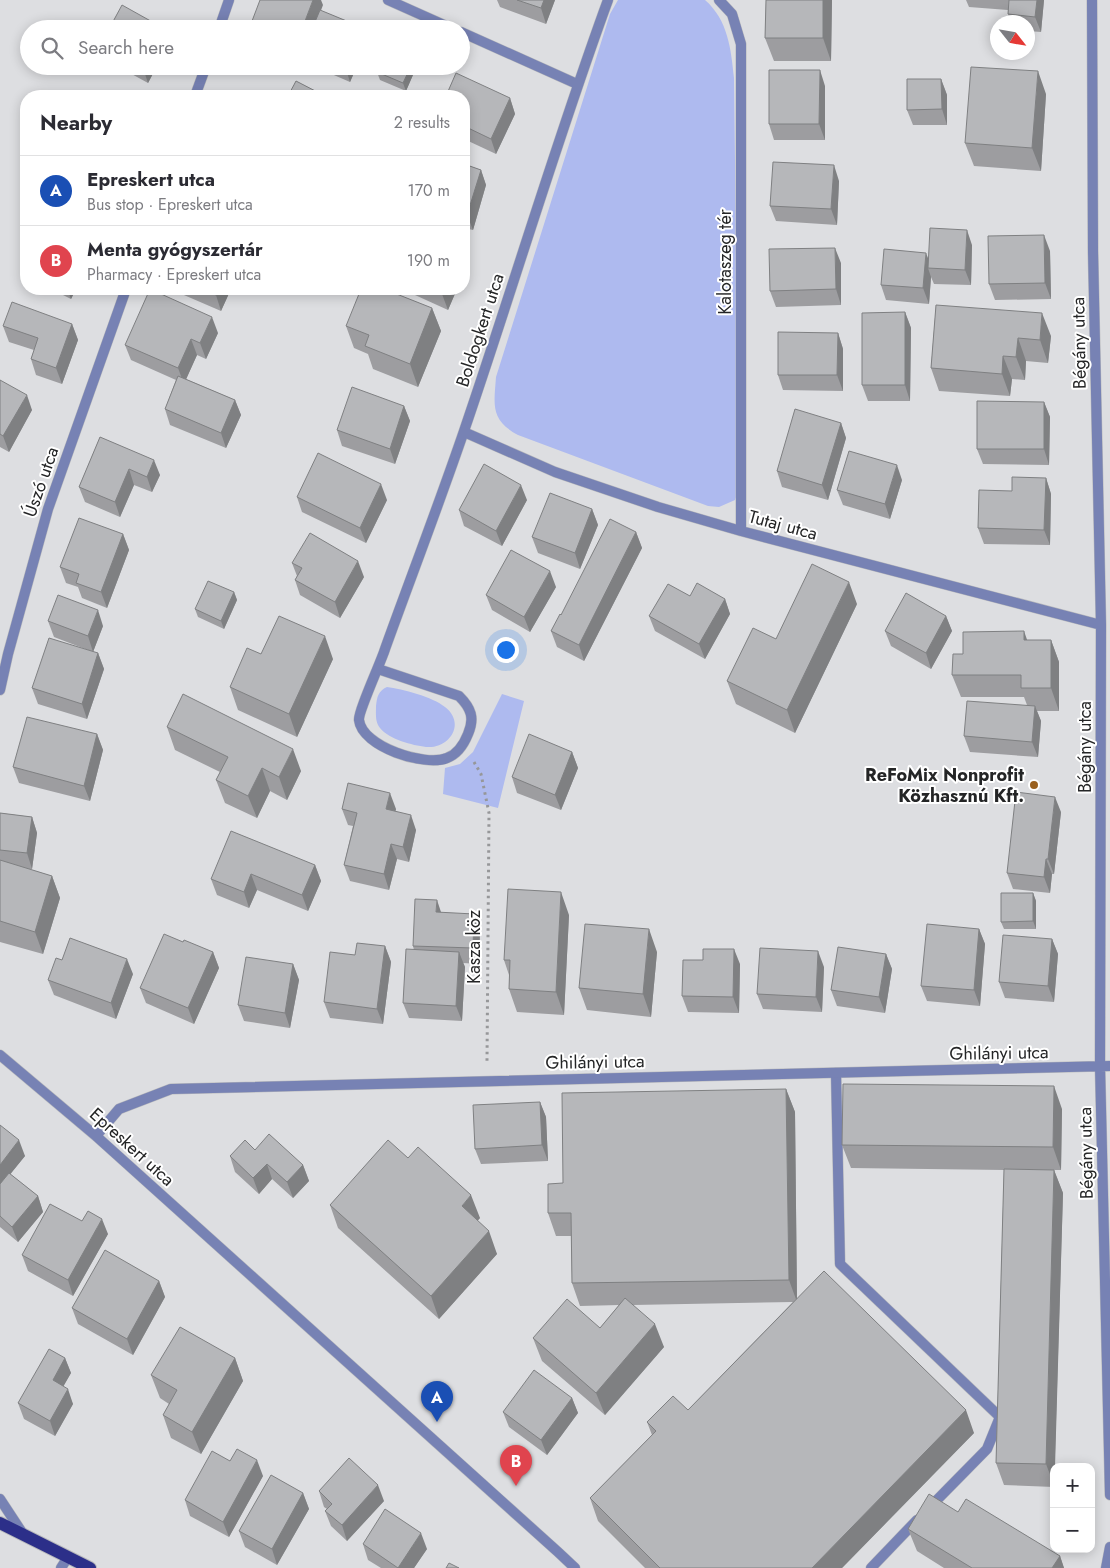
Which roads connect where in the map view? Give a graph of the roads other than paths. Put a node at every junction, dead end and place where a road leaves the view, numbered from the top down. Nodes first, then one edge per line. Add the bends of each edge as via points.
1 (229, 0) edge
2 (388, 0) edge
3 (608, 0) edge
4 (719, 0) edge
5 (1092, 0) edge
6 (222, 20) edge
7 (433, 20) edge
8 (470, 36) edge
9 (203, 75) edge
10 (577, 84) junction
11 (197, 90) edge
12 (124, 295) edge
13 (464, 432) junction
14 (741, 531) junction
15 (1101, 625) junction
16 (378, 669) junction
17 (0, 690) edge
18 (0, 1055) edge
19 (1105, 1066) edge
20 (836, 1073) junction
21 (96, 1136) junction
22 (1110, 1494) edge
23 (0, 1499) edge
24 (0, 1523) edge
25 (22, 1534) junction
26 (1110, 1547) edge
27 (64, 1562) edge
28 (90, 1568) edge
29 (574, 1568) edge
30 (871, 1568) edge
31 (1106, 1568) edge

1 - 6 street
2 - 7 street
3 - 10 street, Boldogkert utca
4 - 14 street, Kalotaszeg tér via 732,14 741,44
5 - 15 street, Bégány utca via 1093,261
8 - 10 street
9 - 11 street
10 - 13 street, Boldogkert utca
12 - 17 street, Úszó utca via 48,508
13 - 14 street, Tutaj utca via 555,472
13 - 16 street, Boldogkert utca
14 - 15 street, Tutaj utca
15 - 19 street, Bégány utca
16 - 16 street, Boldogkert utca via 459,696 469,708 472,726 455,754 432,761 420,760 367,736 358,717
18 - 21 street, Epreskert utca
19 - 20 street, Ghilányi utca
19 - 22 street, Bégány utca
20 - 21 street, Ghilányi utca via 171,1089 119,1109
20 - 30 street via 840,1264 1000,1416 987,1448
21 - 29 street, Epreskert utca
23 - 25 street
24 - 25 main road
25 - 27 main road
26 - 31 street
27 - 28 main road

